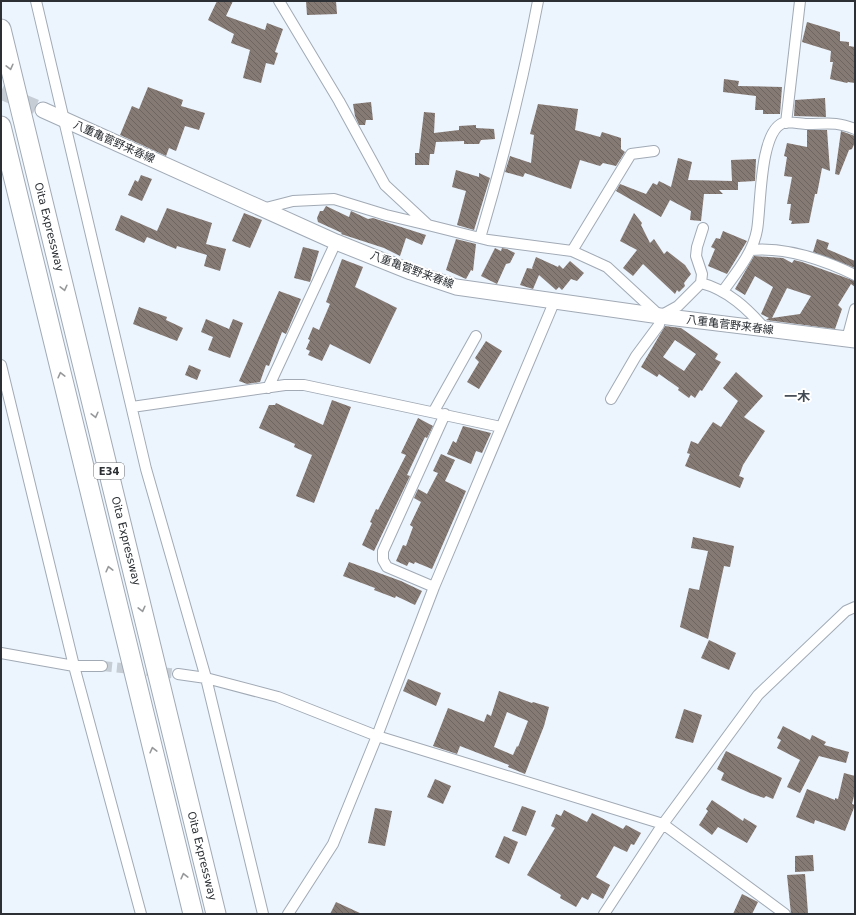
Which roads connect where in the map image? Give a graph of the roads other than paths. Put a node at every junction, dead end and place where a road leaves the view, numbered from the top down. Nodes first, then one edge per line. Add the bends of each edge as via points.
1 (36, 1) edge
2 (279, 1) edge
3 (538, 1) edge
4 (800, 1) edge
5 (1, 29) edge
6 (43, 110) tunnel mouth
7 (64, 119) junction
8 (786, 123) junction
9 (1, 126) edge
10 (855, 129) edge
11 (654, 151) dead end
12 (262, 209) junction
13 (428, 225) junction
14 (703, 228) dead end
15 (480, 238) junction
16 (336, 242) junction
17 (750, 250) junction
18 (572, 251) junction
19 (855, 275) edge
20 (701, 283) junction
21 (723, 291) junction
22 (555, 300) junction
23 (855, 309) edge
24 (660, 316) junction
25 (766, 330) junction
26 (476, 336) dead end
27 (851, 340) edge
28 (1, 365) edge
29 (268, 388) junction
30 (611, 399) dead end
31 (132, 407) junction
32 (434, 411) junction
33 (445, 414) junction
34 (501, 427) junction
35 (434, 587) junction
36 (855, 607) edge
37 (1, 654) edge
38 (74, 666) junction
39 (102, 666) tunnel mouth
40 (178, 674) tunnel mouth
41 (206, 678) junction
42 (377, 736) junction
43 (663, 824) junction
44 (142, 914) edge
45 (193, 914) edge
46 (216, 914) edge
47 (263, 914) edge
48 (288, 914) edge
49 (604, 914) edge
50 (785, 914) edge

1 - 7 street
2 - 13 street via 385,184
3 - 15 street via 524,72
4 - 8 street
5 -> 46 highway, Oita Expressway / E34
6 - 7 main road, 八重亀菅野来春線
7 - 12 main road, 八重亀菅野来春線
7 - 31 street
8 - 10 street via 828,122
8 - 17 street via 775,129 766,155 757,230
45 -> 9 highway, Oita Expressway / E34
11 - 18 street via 631,154
12 - 13 street via 293,201 334,199
12 - 16 main road, 八重亀菅野来春線
13 - 15 street
14 - 20 street via 696,256 702,274
15 - 18 street
16 - 22 main road, 八重亀菅野来春線 via 456,287
16 - 29 street
17 - 19 street via 779,250
17 - 21 street
18 - 24 street via 607,267
20 - 21 street
20 - 24 street via 678,306
21 - 25 street via 754,316
22 - 24 main road, 八重亀菅野来春線
22 - 34 street
23 - 27 street
24 - 25 main road, 八重亀菅野来春線
24 - 30 street via 658,324
25 - 27 main road, 八重亀菅野来春線
26 - 32 street
28 - 38 street
29 - 31 street
29 - 32 street via 304,385
31 - 41 street via 146,469
32 - 33 street
33 - 34 street
33 - 35 street via 383,551 383,560 387,567
34 - 35 street
35 - 42 street
36 - 43 street via 846,611 758,695
37 - 38 street
38 - 39 street
38 - 44 street
40 - 41 street
41 - 42 street via 278,697
41 - 47 street
42 - 43 street
42 - 48 street via 333,844
43 - 49 street
43 - 50 street

